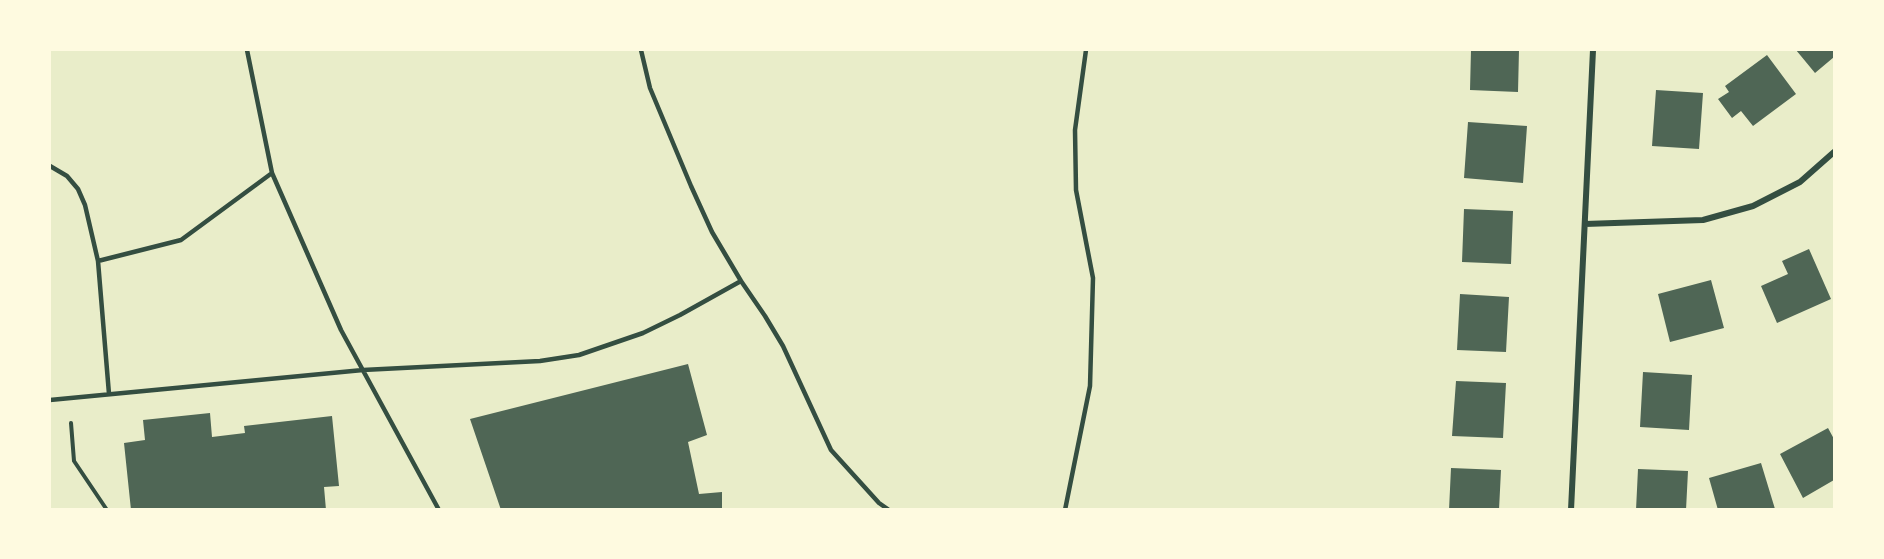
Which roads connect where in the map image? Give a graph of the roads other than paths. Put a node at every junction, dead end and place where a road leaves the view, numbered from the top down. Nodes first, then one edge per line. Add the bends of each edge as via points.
1 (247, 50) edge
2 (641, 50) edge
3 (1086, 50) edge
4 (1593, 50) edge
5 (1834, 152) edge
6 (50, 166) edge
7 (272, 173) junction
8 (1585, 224) junction
9 (98, 261) junction
10 (741, 281) junction
11 (363, 370) junction
12 (110, 394) junction
13 (50, 400) edge
14 (439, 510) edge
15 (889, 510) edge
16 (1065, 510) edge
17 (1571, 510) edge

1 - 7 lane
2 - 10 lane via 650,88 690,186
3 - 16 lane via 1076,130 1076,190 1093,278 1090,386
4 - 8 street
5 - 8 street via 1800,182 1753,206 1703,220
6 - 9 lane via 67,176 78,189
7 - 9 lane via 181,240
7 - 11 lane via 341,330
8 - 17 street
9 - 12 lane
10 - 11 lane via 642,333 579,355 508,364
10 - 15 lane via 783,346 831,450
11 - 12 lane
11 - 14 lane
12 - 13 lane

